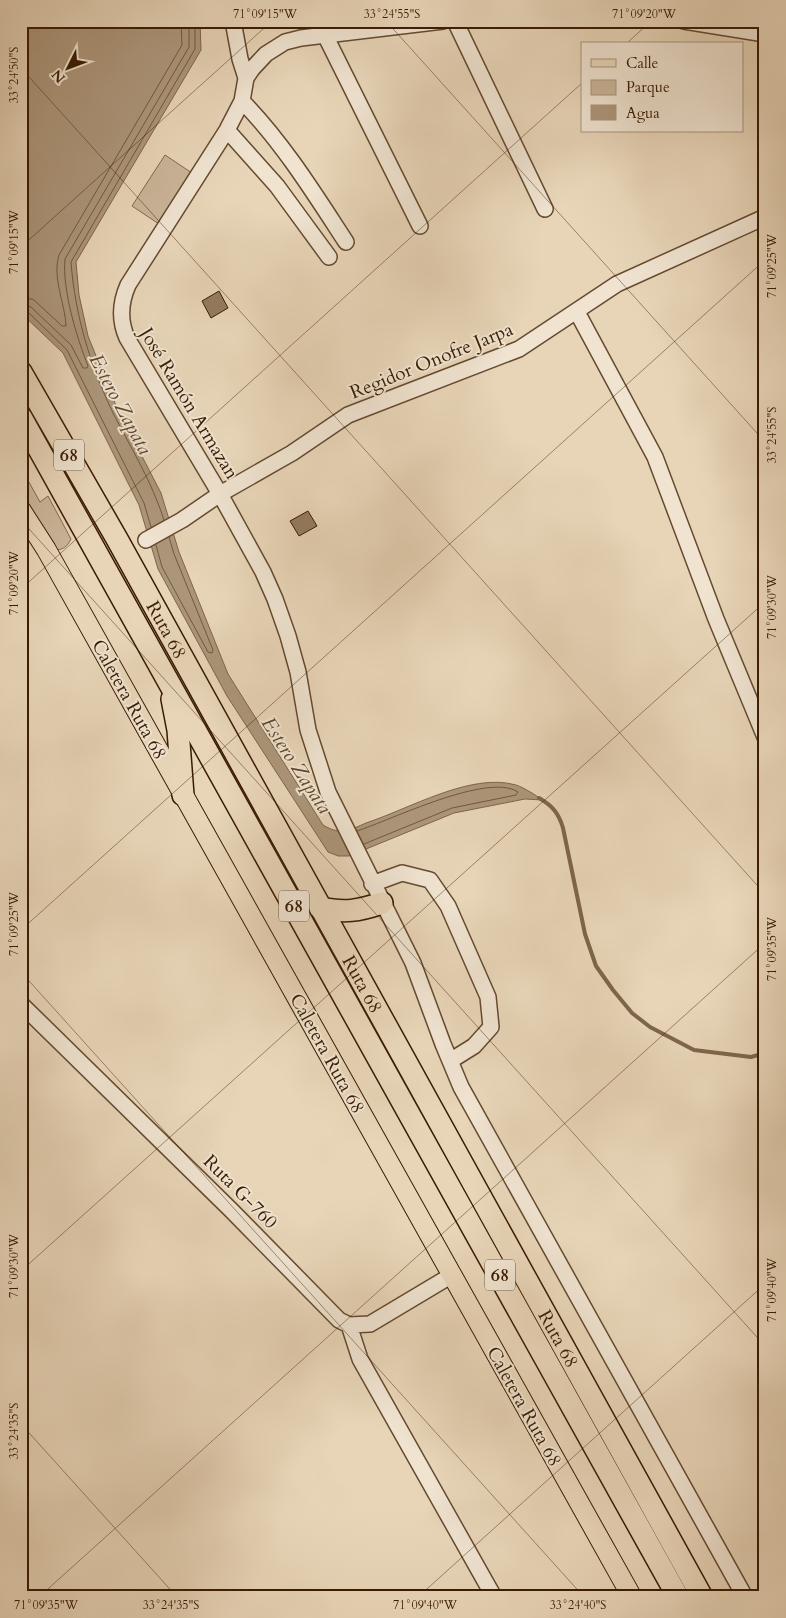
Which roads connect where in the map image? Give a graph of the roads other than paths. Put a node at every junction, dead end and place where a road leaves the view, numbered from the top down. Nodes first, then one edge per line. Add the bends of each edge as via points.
1 (234, 21) edge
2 (443, 21) edge
3 (455, 21) edge
4 (684, 21) edge
5 (325, 34) junction
6 (765, 34) edge
7 (246, 78) junction
8 (242, 101) junction
9 (227, 130) junction
10 (545, 209) dead end
11 (765, 217) edge
12 (420, 226) dead end
13 (346, 242) dead end
14 (329, 257) dead end
15 (577, 312) junction
16 (21, 372) edge
17 (21, 417) edge
18 (220, 494) junction
19 (21, 510) edge
20 (146, 540) dead end
21 (167, 677) junction
22 (765, 737) edge
23 (183, 795) junction
24 (377, 893) junction
25 (320, 908) junction
26 (21, 1004) edge
27 (450, 1061) junction
28 (452, 1275) junction
29 (349, 1325) junction
30 (494, 1597) edge
31 (632, 1597) edge
32 (678, 1597) edge
33 (702, 1597) edge
34 (745, 1597) edge

1 - 7 street
2 - 5 street, José Ramón Armazan
3 - 10 street
4 - 6 street
5 - 7 street, José Ramón Armazan via 286,42 258,61
5 - 12 street
7 - 8 street, José Ramón Armazan
8 - 9 street, José Ramón Armazan
8 - 13 street via 280,144
9 - 14 street via 277,186
9 - 18 street, José Ramón Armazan via 128,285 121,314 127,338
11 - 15 street, Regidor Onofre Jarpa via 617,284
15 - 18 street, Regidor Onofre Jarpa via 519,349 348,415 292,453
15 - 22 street via 655,457
16 - 25 highway, Ruta 68 / 68
17 - 21 highway, Ruta 68 / 68
18 - 20 street, Regidor Onofre Jarpa
18 - 24 street, José Ramón Armazan via 275,599 298,672 308,730 319,768 342,825
19 - 23 main road, Caletera Ruta 68 via 46,548
21 - 23 highway via 178,730
21 - 32 highway, Ruta 68 / 68
23 - 28 main road, Caletera Ruta 68
24 - 25 highway via 352,912
24 - 27 street via 413,963
24 - 27 street via 402,873 430,880 448,906 488,997 491,1027 474,1046
25 - 33 highway, Ruta 68 / 68
26 - 29 street, Ruta G-760 via 256,1234 330,1312
27 - 34 street via 473,1109
28 - 29 street via 370,1324
28 - 31 main road, Caletera Ruta 68
29 - 30 street via 360,1359

